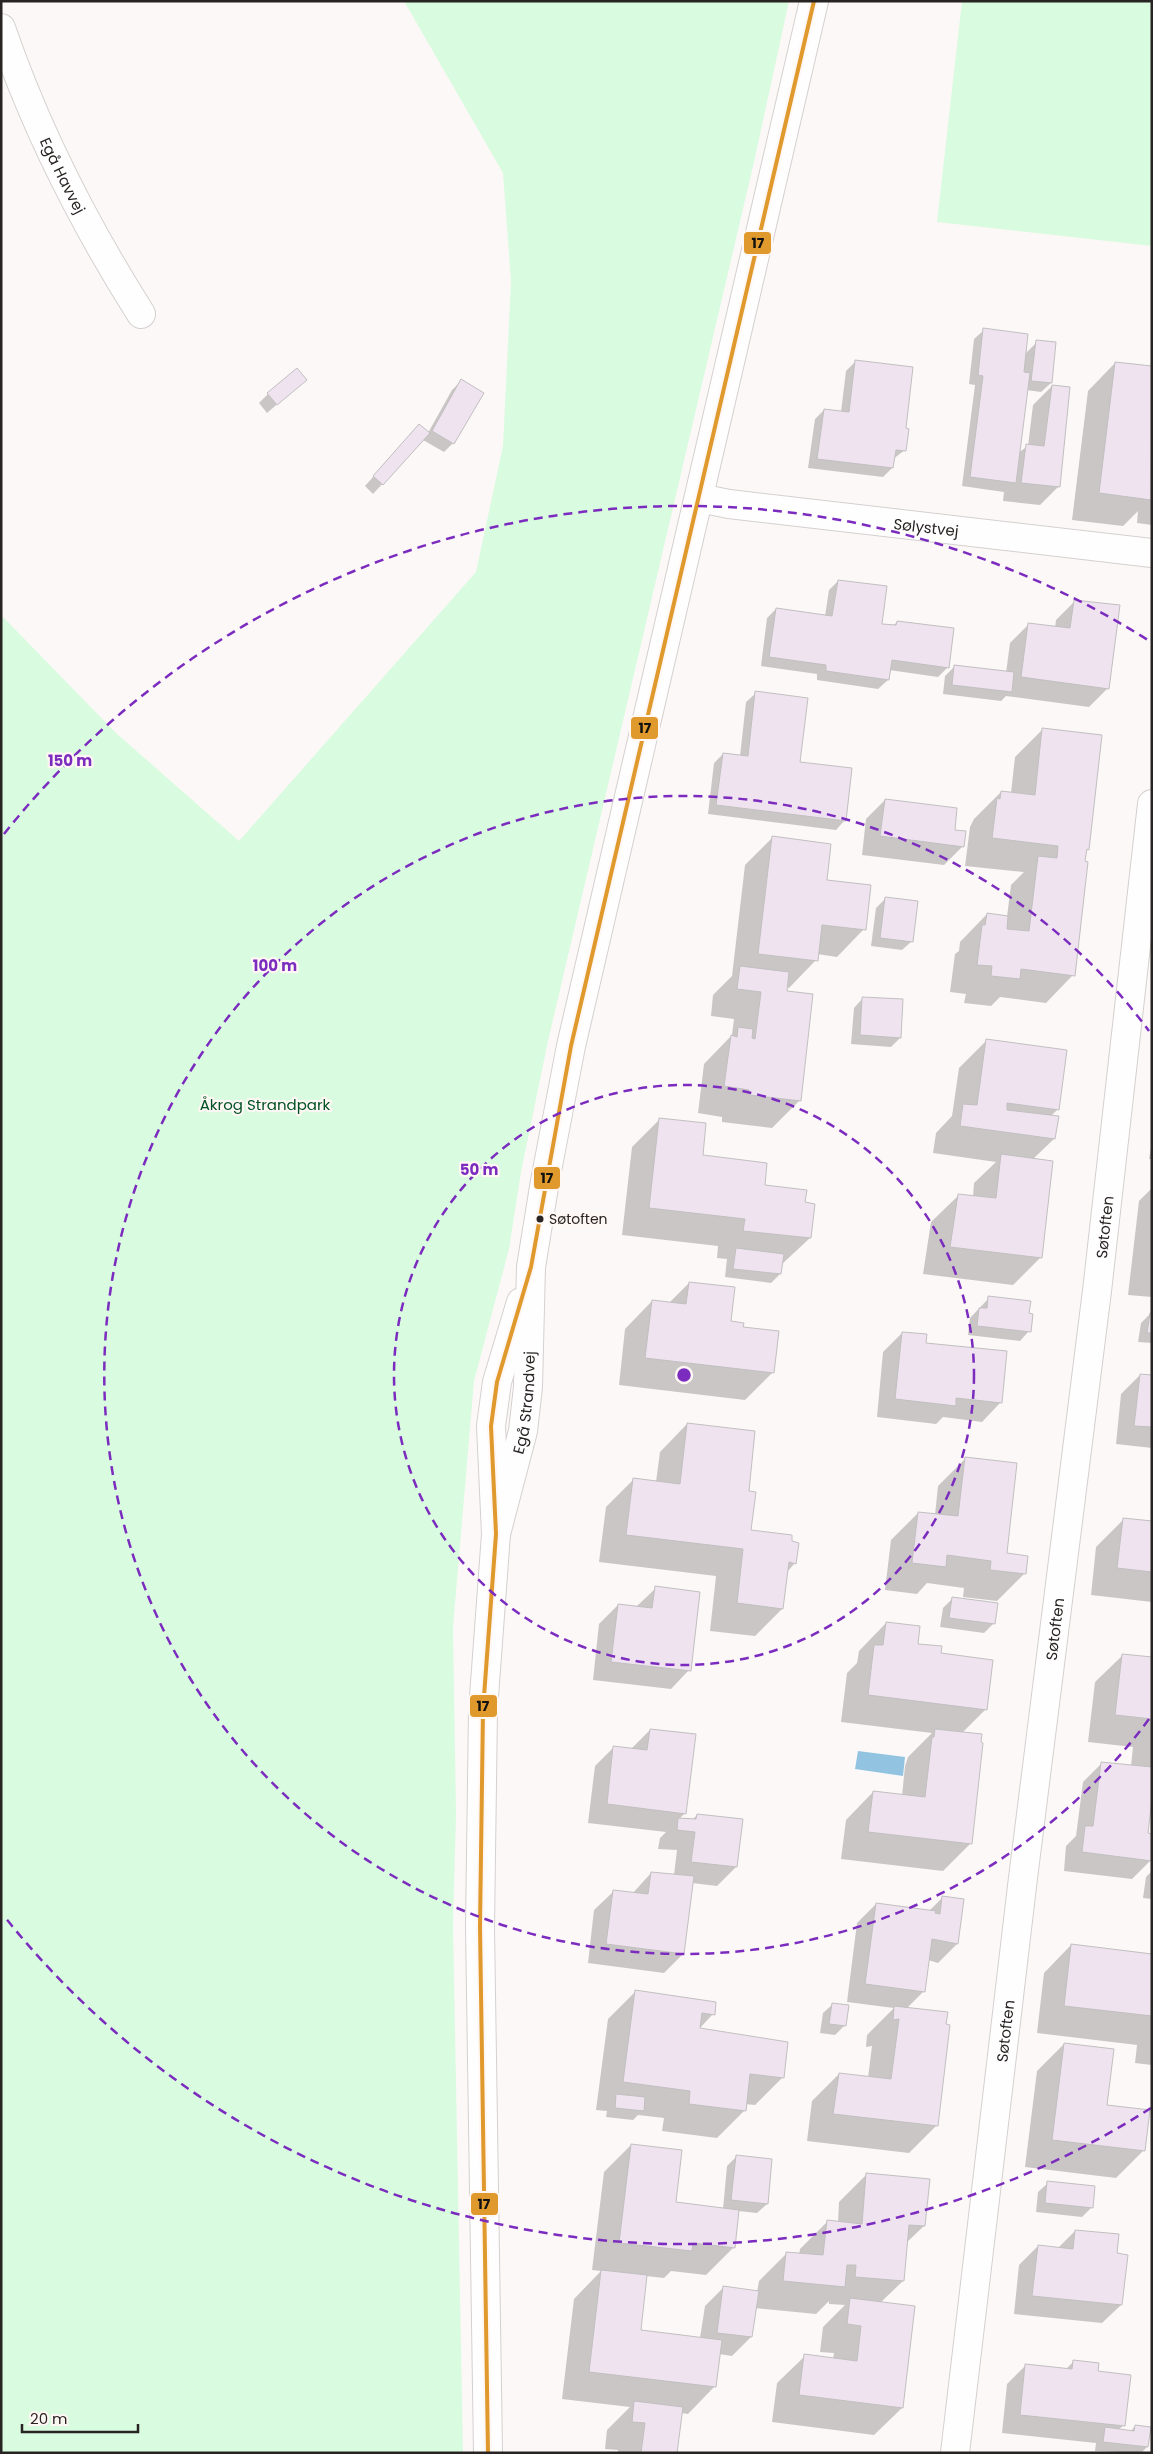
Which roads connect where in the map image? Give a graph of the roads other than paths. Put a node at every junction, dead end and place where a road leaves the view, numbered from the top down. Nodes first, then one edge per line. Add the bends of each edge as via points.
1 (814, 1) edge
2 (1, 28) edge
3 (141, 314) dead end
4 (699, 498) junction
5 (1152, 553) edge
6 (1152, 804) edge
7 (488, 2453) edge
8 (955, 2453) edge

1 - 4 street, Egå Strandvej
2 - 3 street, Egå Havvej via 33,113 70,194
4 - 5 street, Sølystvej
4 - 7 street, Egå Strandvej via 571,1046 531,1267 497,1382 492,1426 496,1534 488,1626 480,1821 480,2040
6 - 8 street, Søtoften via 1097,1291

